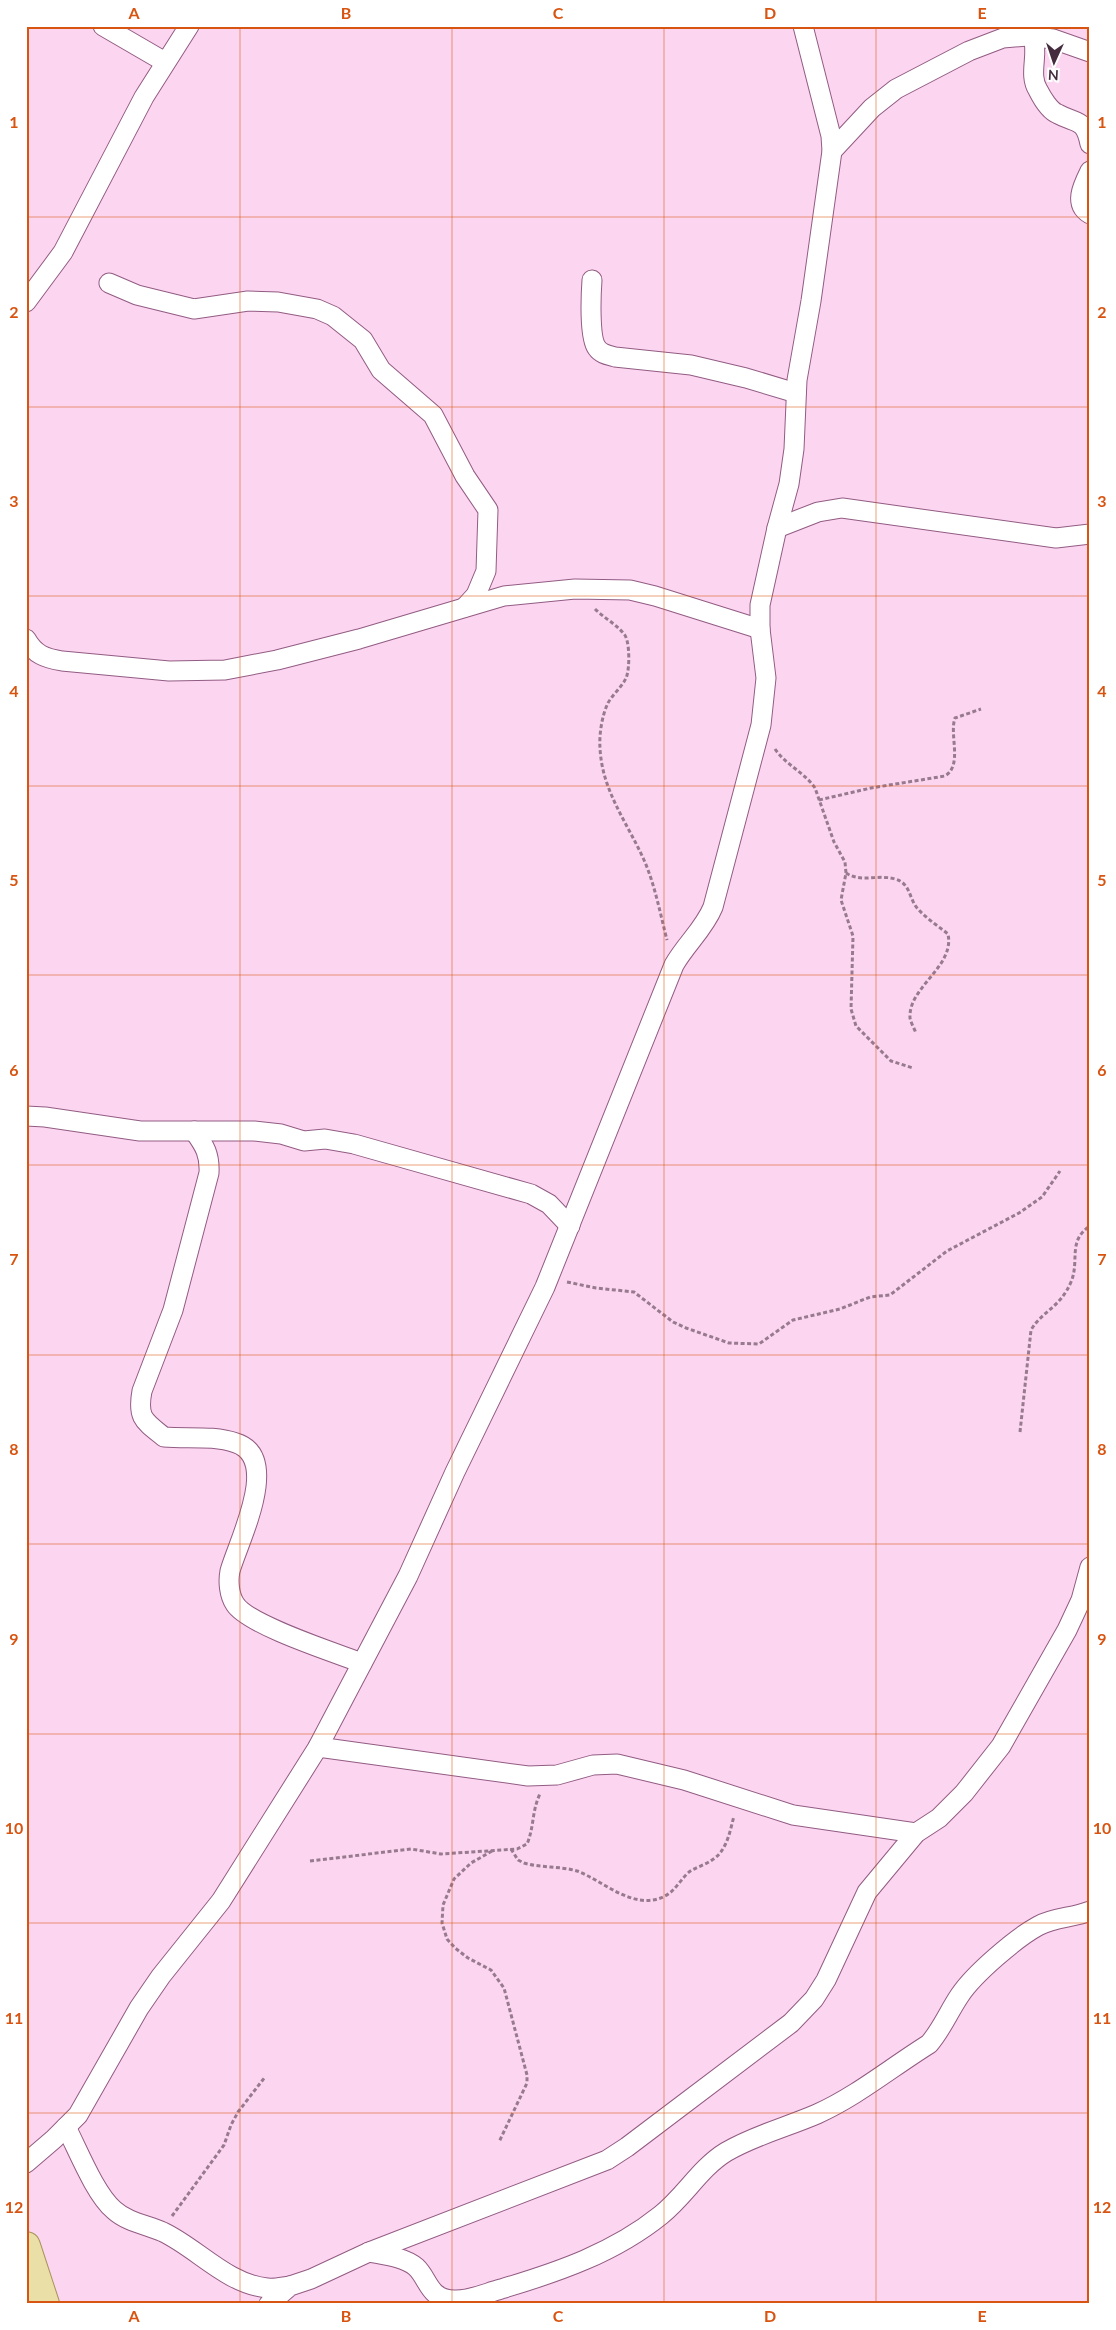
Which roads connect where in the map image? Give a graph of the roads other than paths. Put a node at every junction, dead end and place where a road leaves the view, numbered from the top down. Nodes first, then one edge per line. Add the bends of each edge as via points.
1 (103, 26) edge
2 (189, 26) edge
3 (804, 26) edge
4 (1009, 32) edge
5 (1033, 37) junction
6 (1090, 52) edge
7 (165, 62) junction
8 (1090, 144) edge
9 (832, 152) junction
10 (1090, 171) edge
11 (1090, 214) edge
12 (592, 280) dead end
13 (109, 283) dead end
14 (26, 302) edge
15 (796, 393) junction
16 (777, 528) junction
17 (1090, 534) edge
18 (464, 607) junction
19 (760, 629) junction
20 (26, 639) edge
21 (26, 1116) edge
22 (194, 1131) junction
23 (570, 1226) junction
24 (1090, 1567) edge
25 (362, 1663) junction
26 (318, 1747) junction
27 (916, 1833) junction
28 (1090, 1911) edge
29 (66, 2127) junction
30 (26, 2163) edge
31 (26, 2246) edge
32 (370, 2252) junction
33 (290, 2286) junction
34 (45, 2304) edge
35 (269, 2304) edge

1 - 7 street
2 - 7 street
3 - 9 street
4 - 5 street
4 - 9 street via 896,89 872,108
5 - 6 street via 1053,39
5 - 8 street via 1036,55 1033,78 1037,89 1058,114 1076,120 1084,127
7 - 14 street via 117,146 63,252
9 - 15 street
10 - 11 street via 1080,204
12 - 15 street via 594,337 596,348 604,354 691,365
13 - 18 street via 137,296 194,309 248,301 317,309 333,316 363,340 381,370 432,416 488,510 486,571 476,594
15 - 16 street via 794,449
16 - 17 street via 818,512 842,508 1056,538
16 - 19 street via 764,581
18 - 19 street via 504,596 599,588 638,592
18 - 20 street via 359,639 225,670 169,671 62,662 37,654
19 - 23 street via 766,678 761,725 714,907 707,922 674,965
21 - 22 street via 140,1131
22 - 23 street via 254,1131 304,1141 326,1139 354,1144 531,1194 550,1204
22 - 25 street via 208,1154 209,1173 173,1310 142,1391 141,1418 164,1437 214,1438 238,1443 250,1453 256,1469 255,1490 247,1528 230,1572 229,1587 235,1604 244,1614 268,1626
23 - 25 street via 545,1287 408,1576
24 - 27 street via 1081,1600 1067,1630 1001,1746 955,1803
25 - 26 street
26 - 27 street via 528,1776 558,1775 593,1765 617,1764 668,1776 793,1815
26 - 29 street via 221,1901 139,2008 100,2080
27 - 32 street via 867,1892 826,1980 814,1999 791,2023 607,2160
28 - 32 street via 1052,1920 1023,1936 975,1976 929,2044 817,2114 725,2152 702,2171 661,2215 584,2262 549,2275 453,2300 429,2289 417,2268 407,2262
29 - 30 street
29 - 33 street via 100,2191 114,2210 163,2232 246,2283 267,2288
31 - 34 main road
32 - 33 street
33 - 35 street

